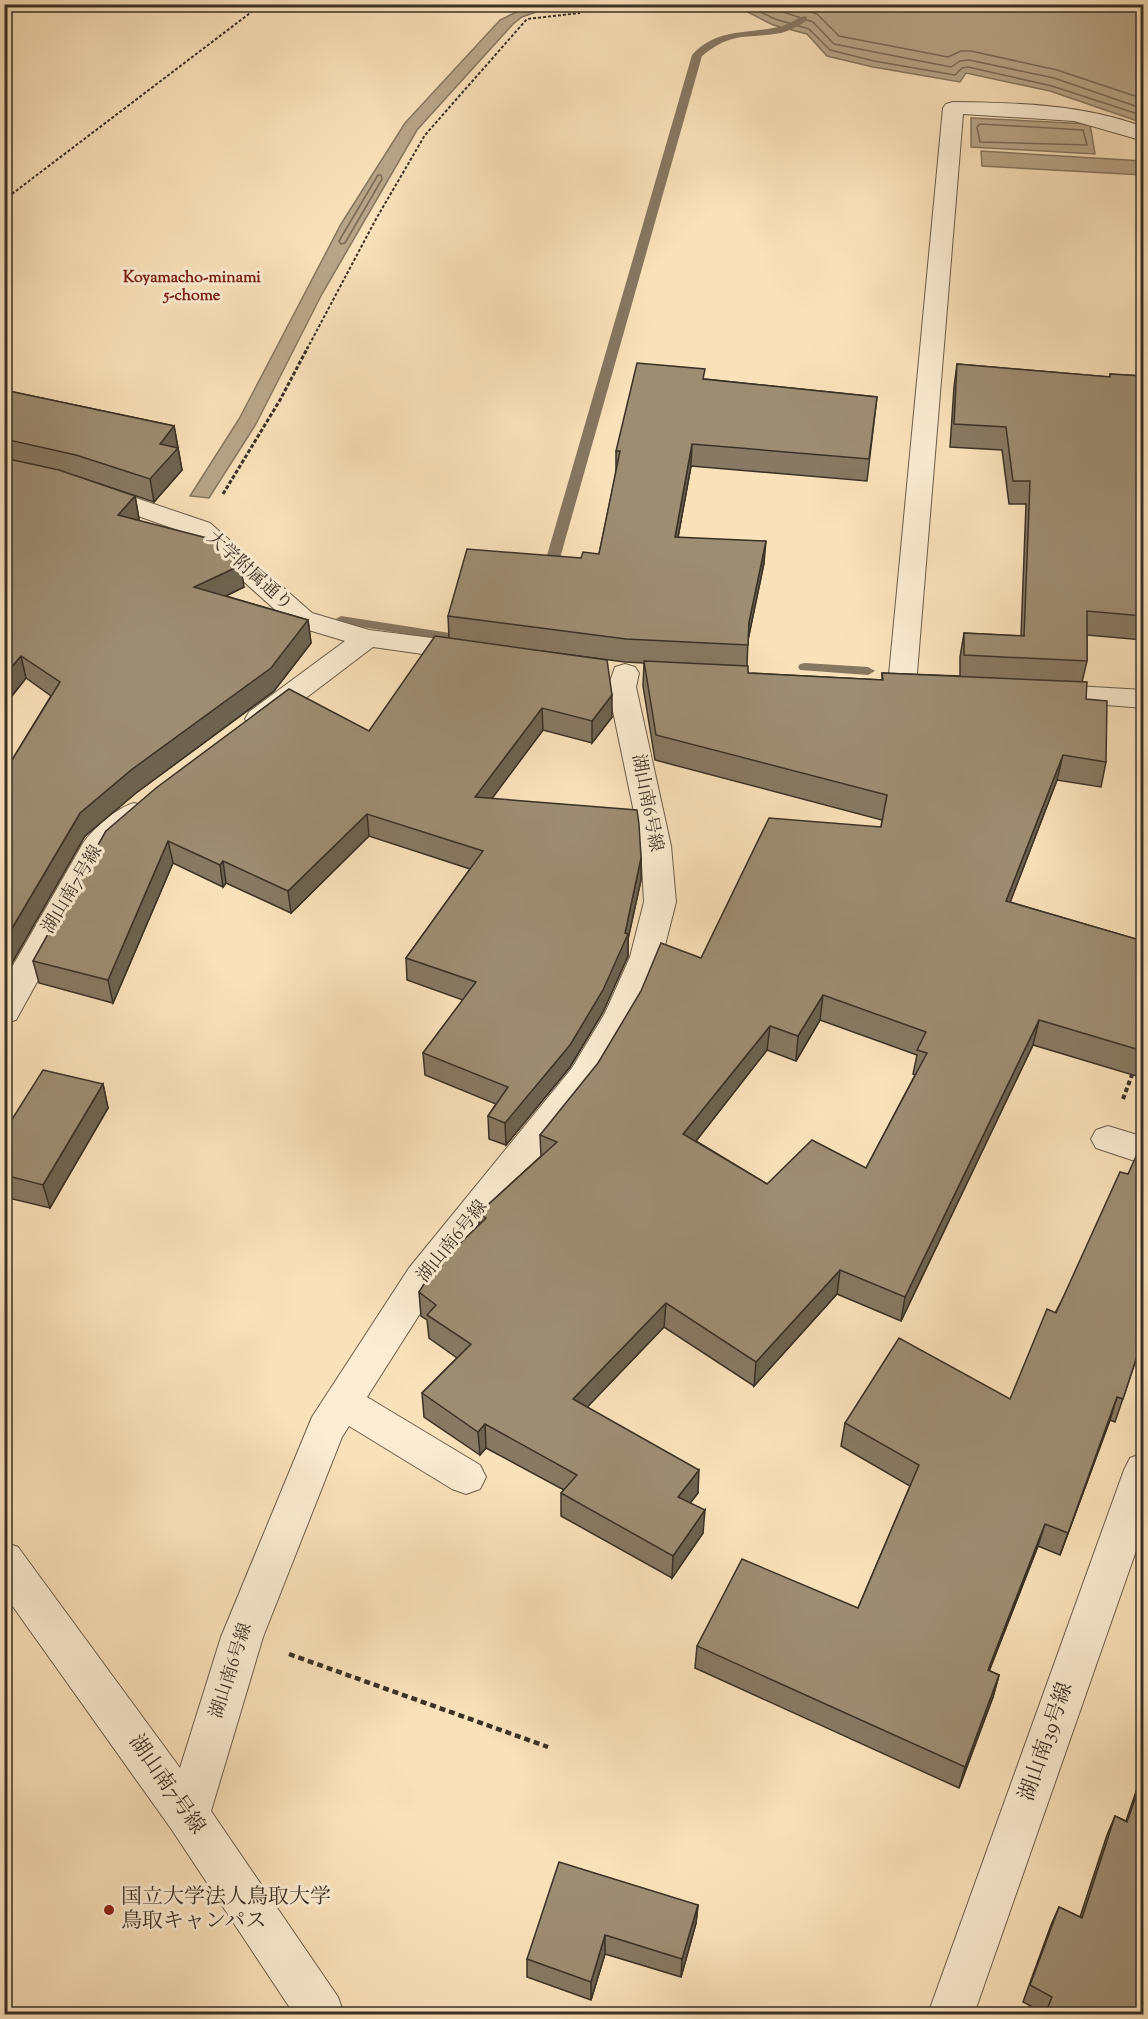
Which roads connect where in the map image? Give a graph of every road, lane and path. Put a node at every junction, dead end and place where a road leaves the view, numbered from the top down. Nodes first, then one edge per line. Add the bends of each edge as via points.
1 (262, 4) edge
2 (580, 13) dead end
3 (1143, 135) edge
4 (4, 200) edge
5 (4, 470) edge
6 (201, 530) junction
7 (368, 638) junction
8 (496, 656) edge
9 (625, 672) dead end
10 (902, 686) edge
11 (1017, 692) edge
12 (1143, 699) edge
13 (234, 738) edge
14 (157, 794) edge
15 (4, 1011) edge
16 (1136, 1065) edge
17 (1108, 1139) joint
18 (1143, 1151) edge
19 (343, 1402) junction
20 (1143, 1470) edge
21 (466, 1477) dead end
22 (4, 1560) edge
23 (242, 1637) junction
24 (548, 1747) dead end
25 (188, 1815) junction
26 (321, 2014) edge
27 (951, 2014) edge

1 - 4 path
2 - 6 path via 527,20 425,135 280,400
3 - 10 street via 1096,118 1022,109 953,108
5 - 6 street, 大学附属通り via 71,484
6 - 7 street, 大学附属通り via 302,619
7 - 8 street, 大学附属通り
7 - 13 street
9 - 19 street, 湖山南6号線 via 622,687 656,846 660,902 646,957 621,1015 584,1077 422,1279
11 - 12 street
14 - 15 street, 湖山南7号線 via 97,845
16 - 17 path
17 - 18 street
19 - 21 street
19 - 23 street, 湖山南6号線 via 326,1429
20 - 27 street, 湖山南39号線
22 - 25 street, 湖山南7号線
23 - 24 path
23 - 25 street, 湖山南6号線
25 - 26 street, 湖山南7号線

